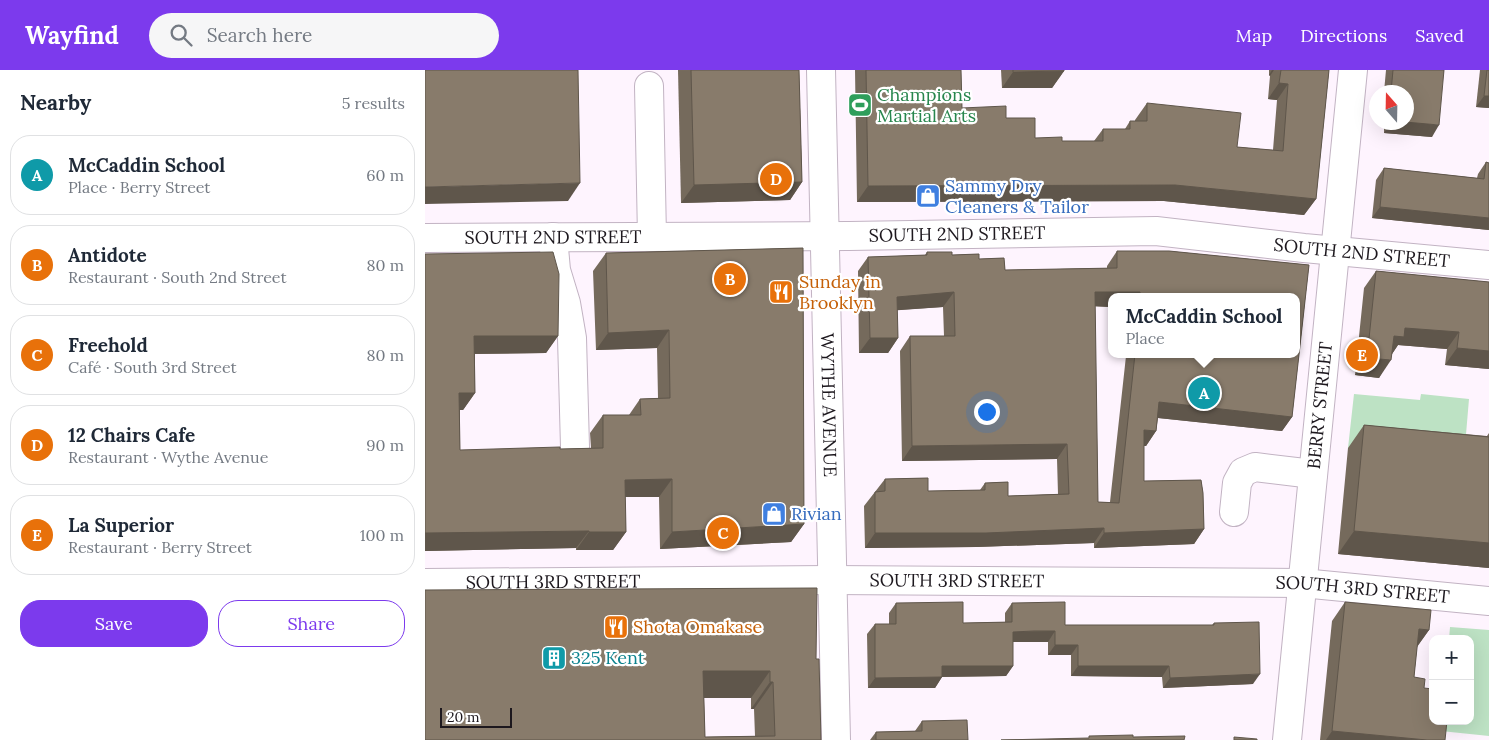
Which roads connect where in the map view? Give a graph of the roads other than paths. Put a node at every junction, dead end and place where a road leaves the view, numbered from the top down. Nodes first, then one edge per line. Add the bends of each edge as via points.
1 (821, 70) edge
2 (1353, 70) edge
3 (649, 86) dead end
4 (824, 235) junction
5 (553, 237) junction
6 (652, 237) junction
7 (425, 238) edge
8 (1335, 251) junction
9 (1489, 265) edge
10 (575, 447) edge
11 (1313, 474) junction
12 (1234, 512) dead end
13 (831, 580) junction
14 (425, 583) edge
15 (1302, 583) junction
16 (1489, 601) edge
17 (836, 740) edge
18 (1287, 740) edge

1 - 4 street, WYTHE AVENUE
2 - 8 street, BERRY STREET
3 - 6 street
4 - 6 street, SOUTH 2ND STREET
4 - 8 street, SOUTH 2ND STREET via 1156,231
4 - 13 street, WYTHE AVENUE
5 - 6 street, SOUTH 2ND STREET
5 - 7 street, SOUTH 2ND STREET
5 - 10 street via 556,270 566,303 571,338
8 - 9 street, SOUTH 2ND STREET
8 - 11 street, BERRY STREET
11 - 12 street via 1255,467 1243,472 1237,483
11 - 15 street, BERRY STREET
13 - 14 street, SOUTH 3RD STREET
13 - 15 street, SOUTH 3RD STREET
13 - 17 street, WYTHE AVENUE
15 - 16 street, SOUTH 3RD STREET
15 - 18 street, BERRY STREET

